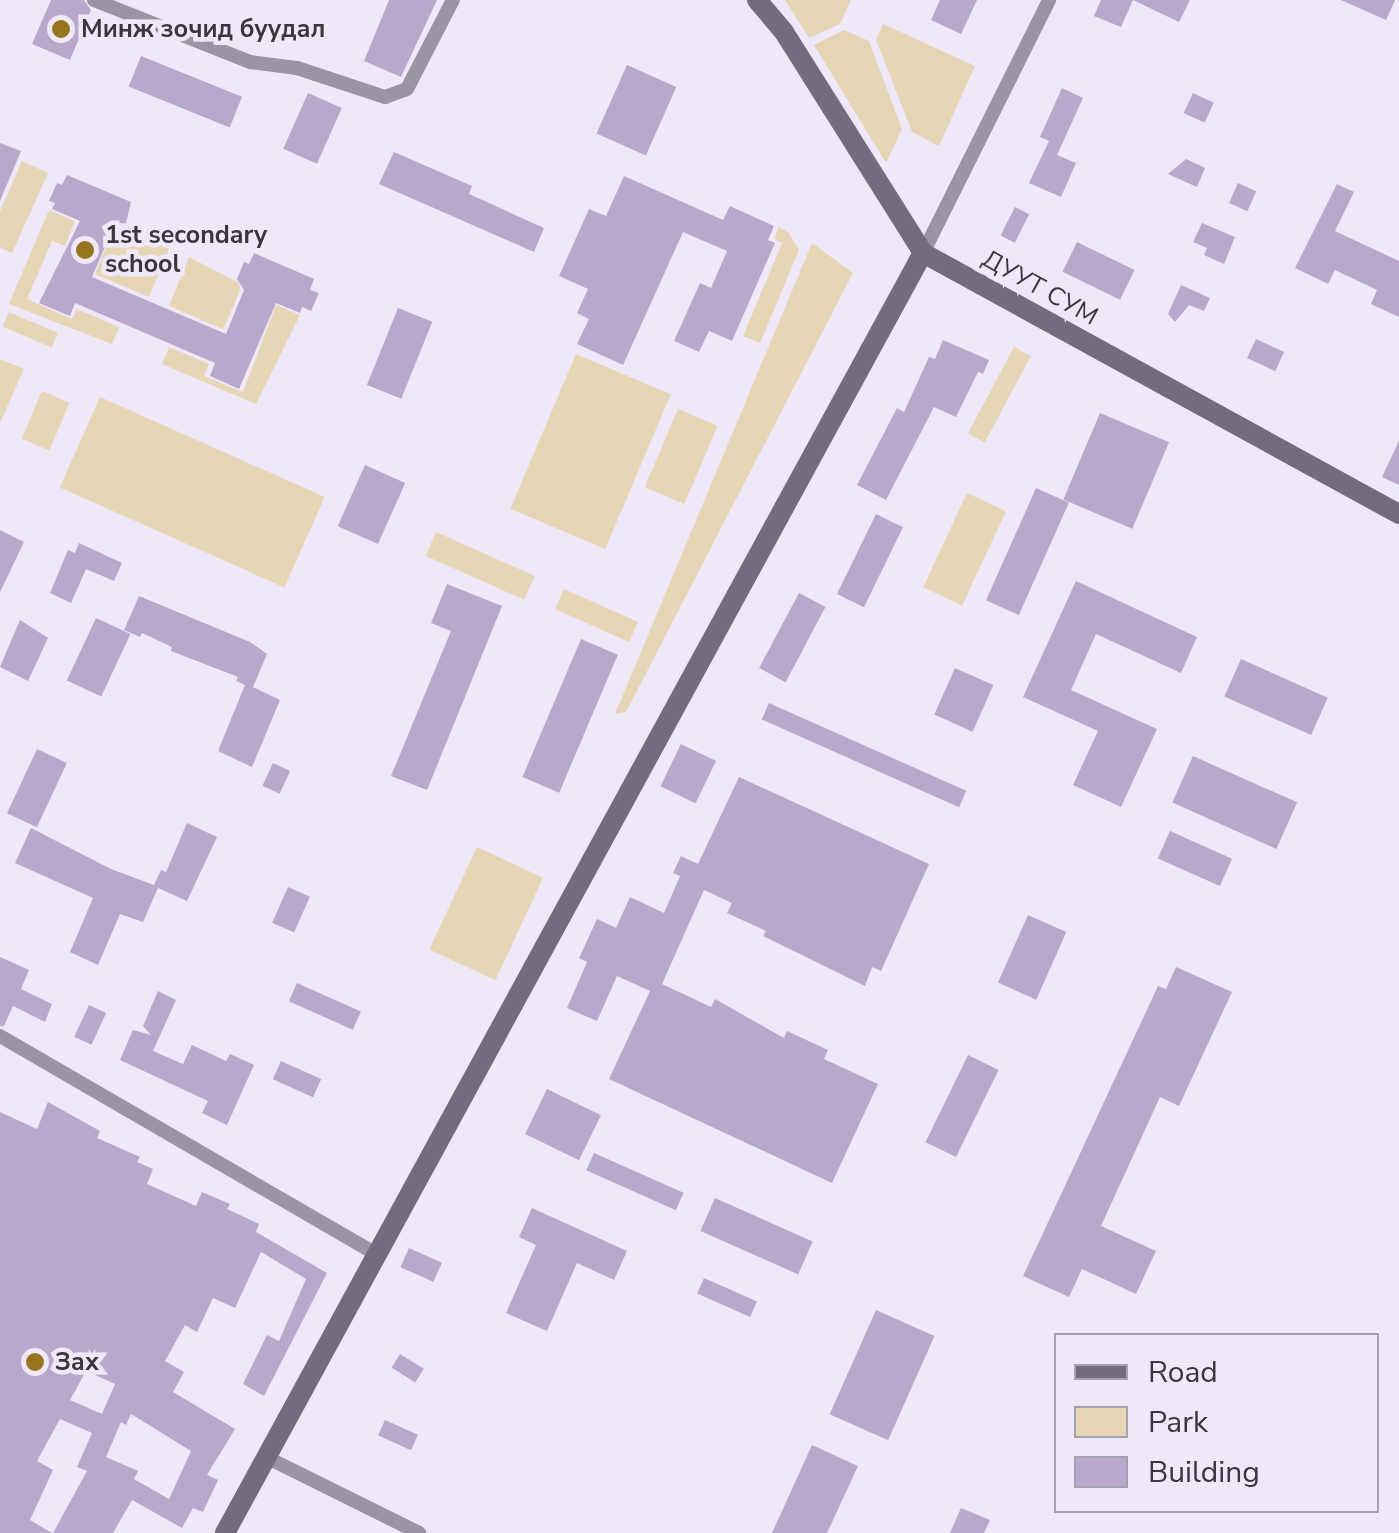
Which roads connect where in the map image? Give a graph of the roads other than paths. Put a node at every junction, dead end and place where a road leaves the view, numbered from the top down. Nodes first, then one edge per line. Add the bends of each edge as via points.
1 (94, 0) edge
2 (453, 0) edge
3 (757, 0) edge
4 (1049, 0) edge
5 (923, 253) junction
6 (1399, 514) edge
7 (0, 1036) edge
8 (376, 1254) junction
9 (266, 1457) junction
10 (225, 1533) edge
11 (418, 1533) edge

1 - 2 street via 250,62 296,68 385,97 407,89
3 - 5 street, ДУУТ СУМ via 784,32
4 - 5 street
5 - 6 street, ДУУТ СУМ
5 - 8 street
7 - 8 street
8 - 9 street
9 - 10 street
9 - 11 street

